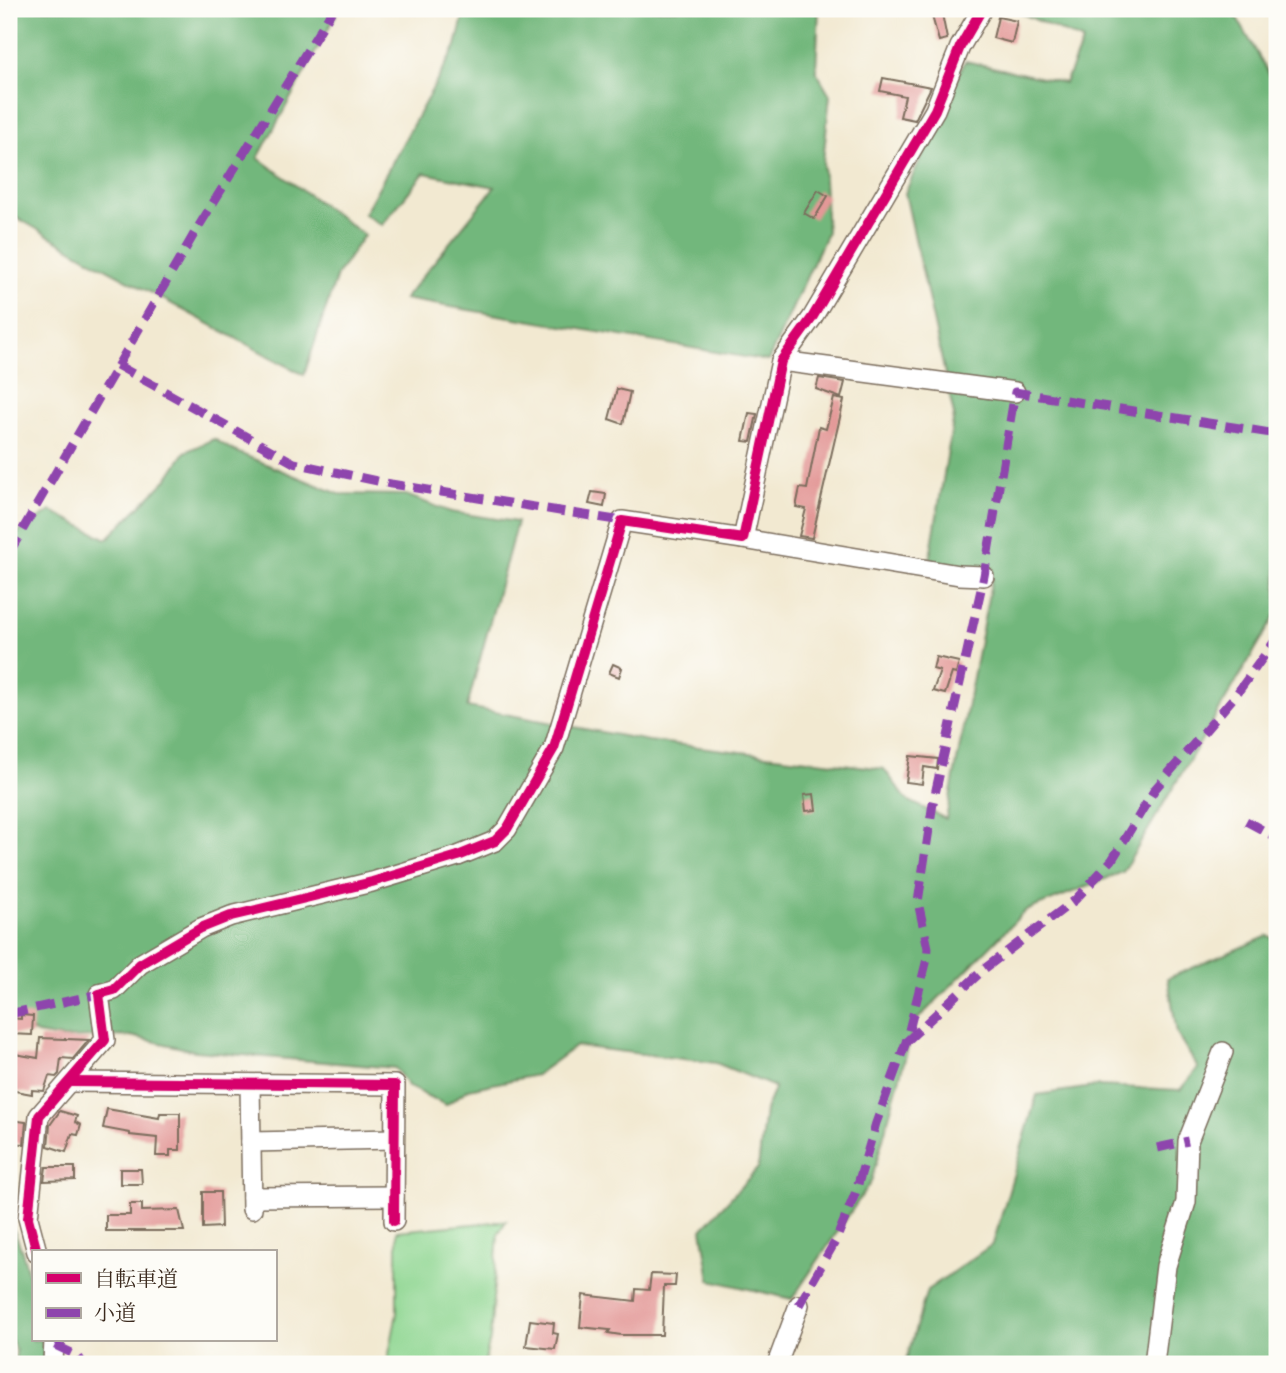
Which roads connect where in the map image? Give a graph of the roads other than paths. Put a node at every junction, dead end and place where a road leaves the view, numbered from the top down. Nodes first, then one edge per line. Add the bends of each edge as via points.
1 (982, 9) edge
2 (780, 361) junction
3 (1014, 392) dead end
4 (743, 539) junction
5 (984, 576) dead end
6 (1223, 1052) dead end
7 (70, 1082) junction
8 (250, 1084) junction
9 (394, 1139) junction
10 (251, 1142) junction
11 (394, 1196) junction
12 (394, 1221) dead end
13 (36, 1250) edge
14 (799, 1306) dead end
15 (54, 1342) edge
16 (53, 1364) edge
17 (777, 1364) edge
18 (1154, 1364) edge

1 - 2 street via 960,47 936,110 812,318
2 - 3 street
2 - 4 street
4 - 5 street
4 - 7 street via 622,521 554,748 507,829 495,841 458,856 231,916 159,950 114,990 99,994 107,1036
6 - 18 street via 1188,1141 1186,1202 1163,1284
7 - 8 street
7 - 13 street via 39,1116 28,1218
8 - 9 street via 395,1086
8 - 10 street
9 - 10 street
9 - 11 street
10 - 11 street via 252,1203
11 - 12 street
14 - 17 street
15 - 16 street

